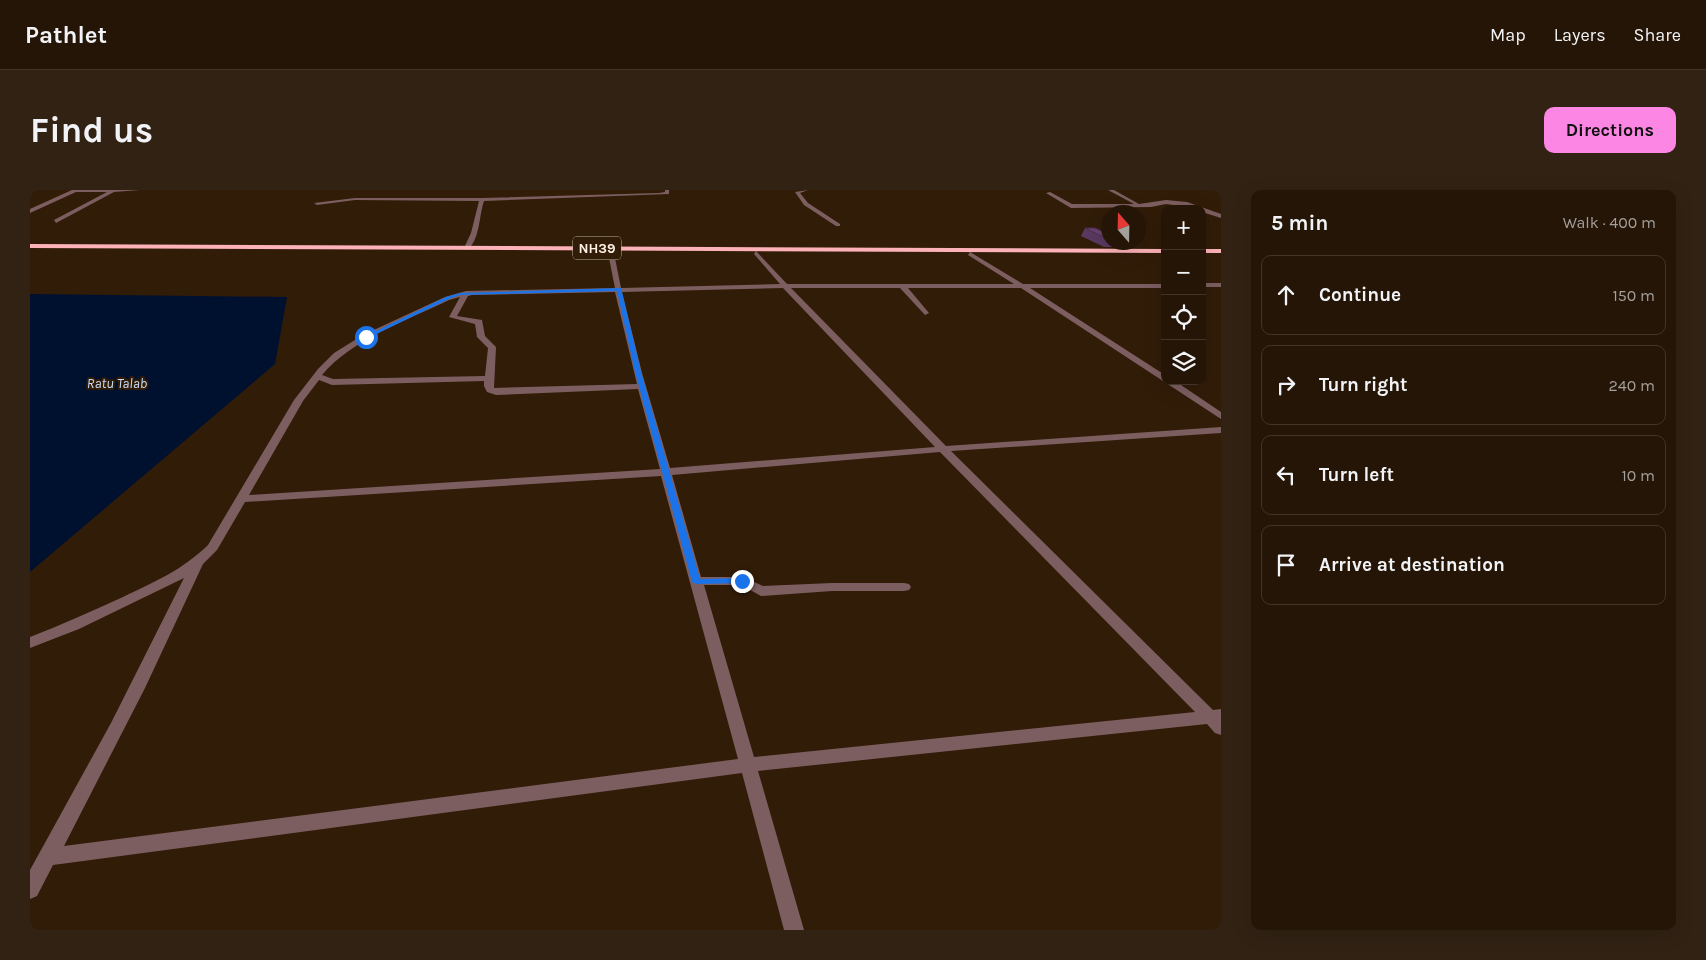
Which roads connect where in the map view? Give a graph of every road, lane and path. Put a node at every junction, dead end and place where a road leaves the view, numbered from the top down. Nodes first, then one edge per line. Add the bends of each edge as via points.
1 (114, 190) edge
2 (138, 190) edge
3 (667, 190) edge
4 (806, 190) edge
5 (1110, 190) edge
6 (76, 191) edge
7 (1048, 193) dead end
8 (483, 200) junction
9 (317, 203) dead end
10 (1141, 205) joint
11 (1184, 205) edge
12 (1101, 206) edge
13 (30, 211) edge
14 (1206, 211) edge
15 (1221, 216) edge
16 (56, 221) dead end
17 (838, 225) dead end
18 (30, 246) edge
19 (466, 248) junction
20 (30, 250) edge
21 (1161, 251) edge
22 (612, 253) junction
23 (756, 253) junction
24 (1206, 253) edge
25 (1221, 253) edge
26 (970, 254) junction
27 (1161, 255) edge
28 (1221, 285) edge
29 (785, 286) junction
30 (1022, 286) junction
31 (1161, 286) edge
32 (1206, 286) edge
33 (903, 287) junction
34 (619, 289) junction
35 (466, 293) junction
36 (925, 313) dead end
37 (317, 376) junction
38 (1161, 376) edge
39 (489, 378) junction
40 (1175, 385) edge
41 (642, 386) junction
42 (1221, 416) edge
43 (1221, 430) edge
44 (943, 449) junction
45 (666, 472) junction
46 (243, 499) junction
47 (197, 563) junction
48 (696, 582) junction
49 (904, 587) dead end
50 (30, 643) edge
51 (1218, 720) edge
52 (747, 765) junction
53 (47, 858) junction
54 (30, 889) edge
55 (794, 930) edge

1 - 2 street
1 - 6 street
1 - 16 street
3 - 8 street via 667,193 659,194
4 - 17 street via 797,192 806,204
5 - 10 street
6 - 13 street
7 - 12 street via 1071,206
8 - 9 street via 354,199
8 - 19 street
10 - 11 street via 1172,202
14 - 15 street
18 - 19 highway, NH39
19 - 21 highway, NH39
20 - 22 highway, NH39
22 - 23 highway, NH39
22 - 34 street
23 - 26 highway, NH39
23 - 29 street
24 - 25 highway
26 - 27 highway, NH39
26 - 30 street
28 - 32 street
29 - 33 street
29 - 34 street
29 - 44 street
30 - 31 street
30 - 33 street
30 - 38 street
33 - 36 street
34 - 35 street
34 - 41 street
35 - 37 street via 447,298 366,337 338,355
35 - 39 street via 452,317 480,324 480,334 492,347
37 - 39 street via 332,382
37 - 46 street via 299,400
39 - 41 street via 489,389 496,392
40 - 42 street
41 - 45 street
43 - 44 street
44 - 45 street
44 - 51 street
45 - 46 street
45 - 48 street
46 - 47 street via 213,547
47 - 50 street via 133,598
47 - 53 street via 160,646
48 - 49 street via 742,581 762,591
48 - 52 street
51 - 52 street
52 - 53 street
52 - 55 street
53 - 54 street

